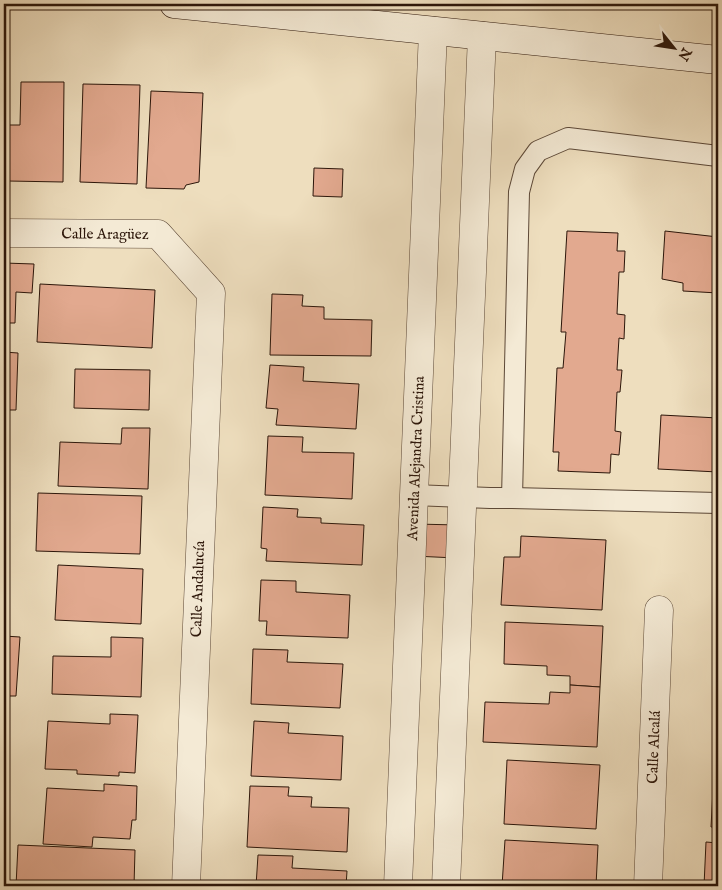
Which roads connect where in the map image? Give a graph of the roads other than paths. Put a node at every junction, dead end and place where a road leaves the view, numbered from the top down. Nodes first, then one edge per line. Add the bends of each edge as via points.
1 (174, 4) edge
2 (433, 31) junction
3 (482, 36) junction
4 (718, 60) edge
5 (718, 156) edge
6 (4, 232) edge
7 (211, 293) joint
8 (413, 495) junction
9 (462, 496) junction
10 (512, 498) junction
11 (718, 503) edge
12 (659, 610) dead end
13 (186, 886) edge
14 (398, 886) edge
15 (446, 886) edge
16 (648, 886) edge

1 - 2 street
2 - 3 street
2 - 8 street, Avenida Alejandra Cristina
3 - 4 street
3 - 9 street
5 - 10 lane via 568,138 538,151 525,169 519,192
6 - 7 street, Calle Aragüez via 158,234
7 - 13 street, Calle Andalucía
8 - 9 lane
8 - 14 street, Avenida Alejandra Cristina
9 - 10 lane
9 - 15 street
10 - 11 lane
12 - 16 street, Calle Alcalá

